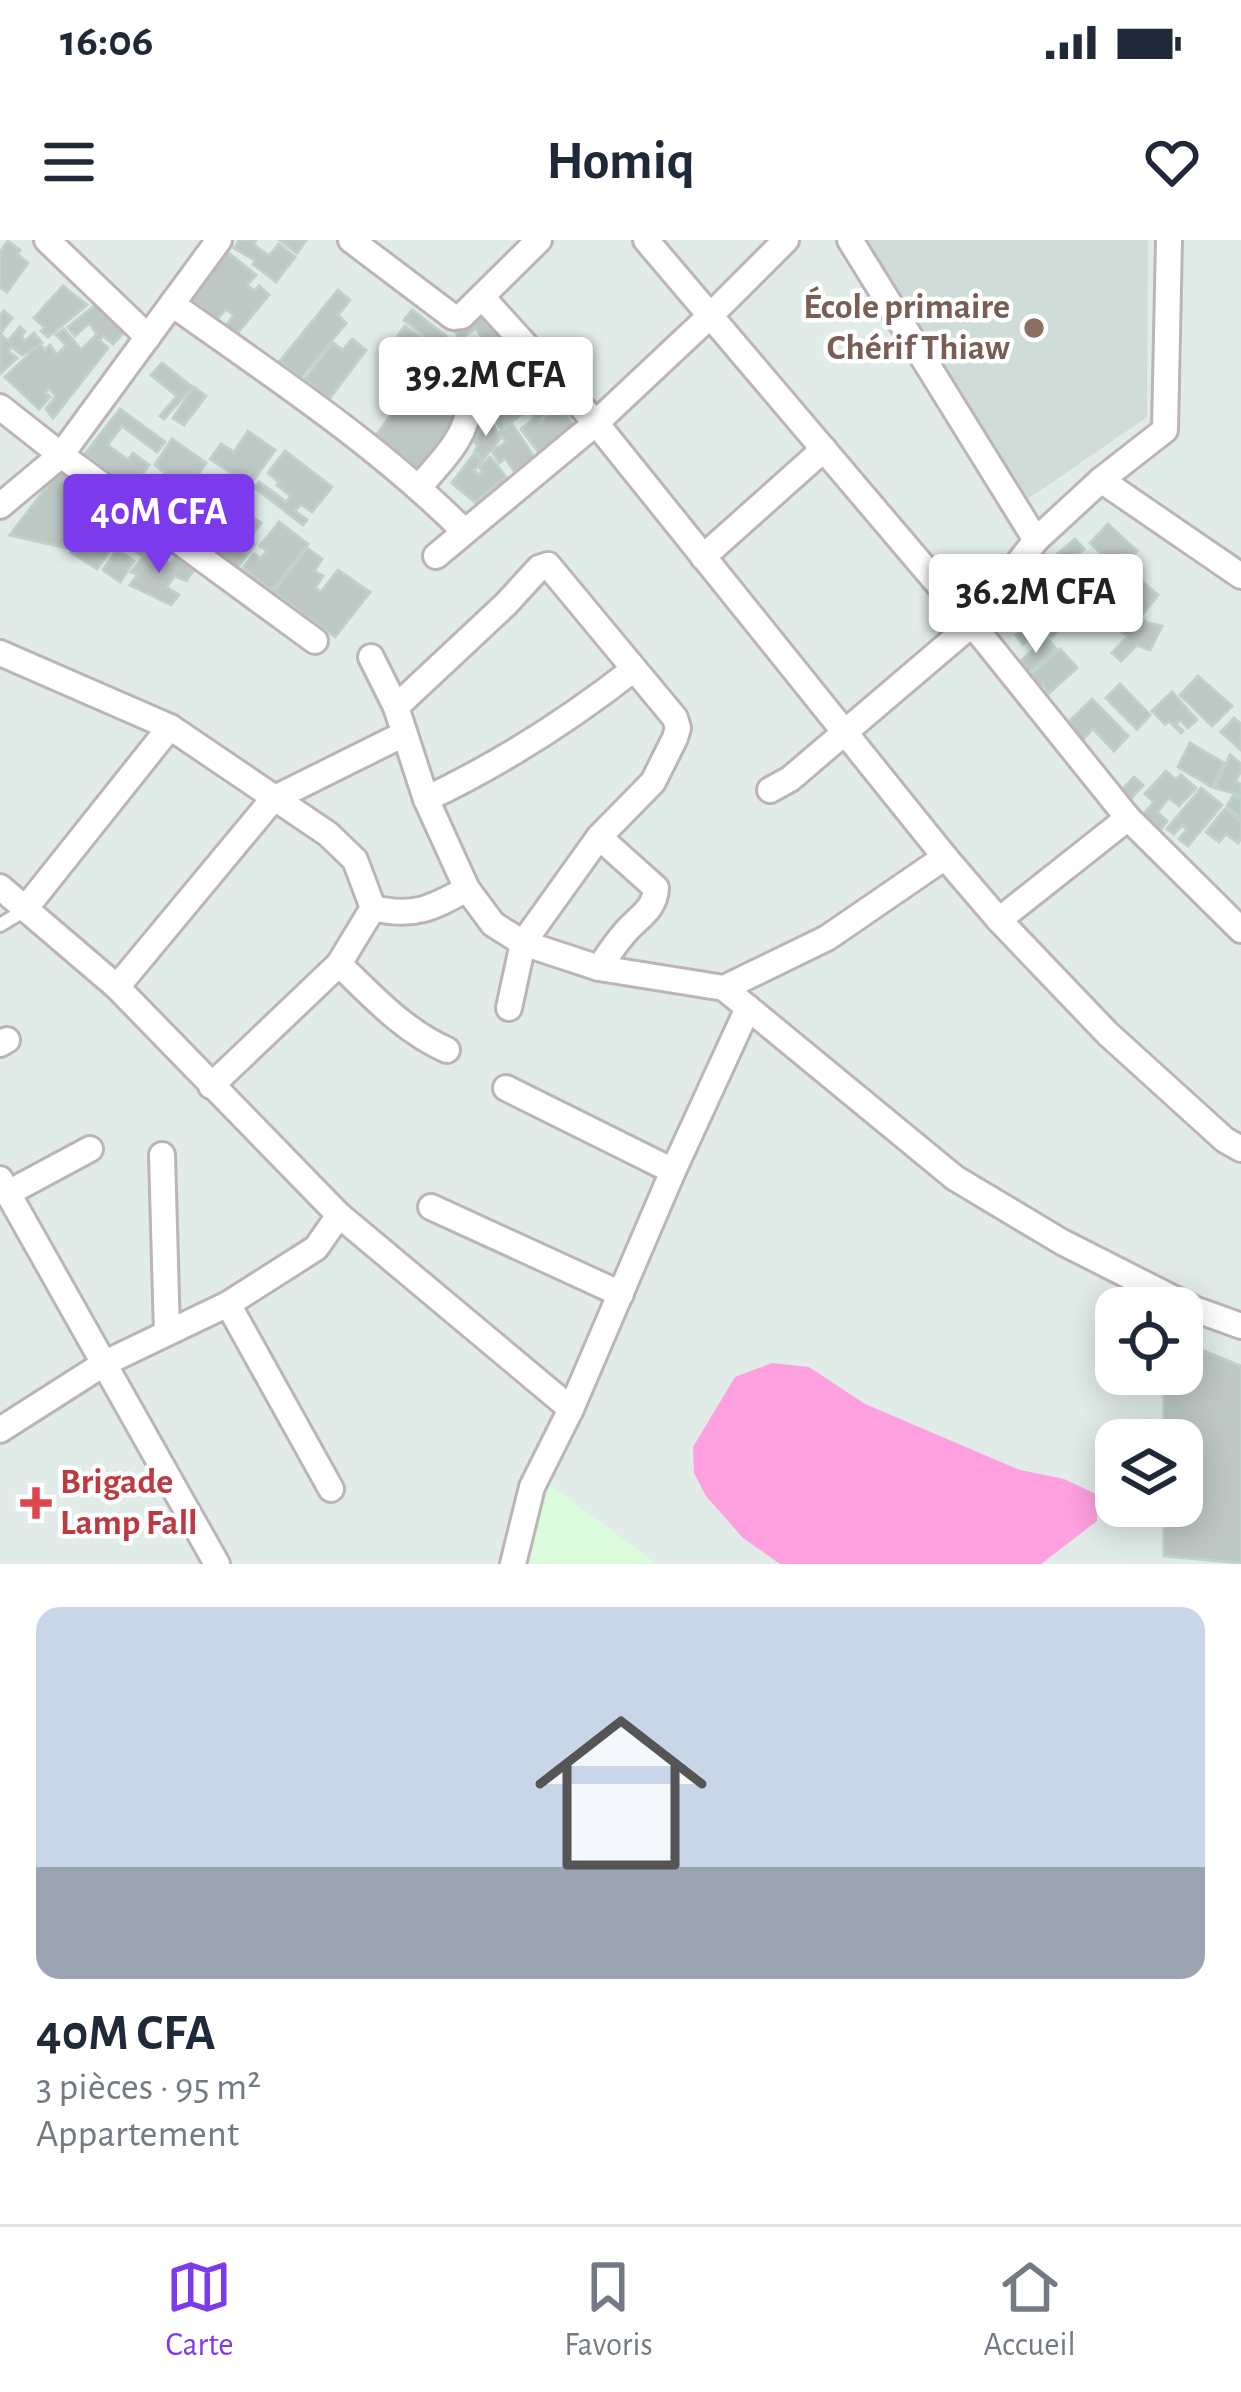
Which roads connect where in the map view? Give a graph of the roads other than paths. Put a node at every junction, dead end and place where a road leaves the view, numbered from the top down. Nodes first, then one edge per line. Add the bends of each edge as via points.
1 (47, 240) edge
2 (219, 240) edge
3 (539, 240) edge
4 (646, 240) edge
5 (786, 240) edge
6 (850, 240) edge
7 (1169, 240) edge
8 (365, 244) edge
9 (482, 297) junction
10 (172, 304) junction
11 (712, 314) junction
12 (148, 337) junction
13 (457, 355) dead end
14 (0, 407) edge
15 (596, 423) junction
16 (824, 448) junction
17 (62, 455) junction
18 (1101, 480) junction
19 (420, 486) junction
20 (0, 506) edge
21 (464, 530) junction
22 (1036, 540) junction
23 (436, 556) dead end
24 (703, 557) junction
25 (1241, 576) edge
26 (971, 624) junction
27 (316, 640) dead end
28 (0, 653) edge
29 (371, 657) dead end
30 (634, 669) junction
31 (396, 707) junction
32 (170, 727) junction
33 (845, 731) junction
34 (404, 734) junction
35 (770, 790) dead end
36 (272, 799) junction
37 (426, 800) junction
38 (1128, 818) junction
39 (598, 837) junction
40 (945, 857) junction
41 (0, 887) edge
42 (467, 889) junction
43 (373, 908) junction
44 (25, 909) junction
45 (1000, 920) junction
46 (0, 925) edge
47 (1241, 930) edge
48 (523, 943) junction
49 (339, 964) junction
50 (599, 968) junction
51 (117, 987) junction
52 (724, 988) junction
53 (509, 1008) dead end
54 (748, 1008) junction
55 (447, 1050) dead end
56 (211, 1086) junction
57 (506, 1088) dead end
58 (90, 1148) dead end
59 (1241, 1149) edge
60 (162, 1154) dead end
61 (673, 1171) junction
62 (3, 1188) edge
63 (431, 1207) dead end
64 (339, 1215) junction
65 (621, 1294) junction
66 (229, 1304) junction
67 (1241, 1325) edge
68 (167, 1333) junction
69 (105, 1363) junction
70 (571, 1409) junction
71 (0, 1430) edge
72 (331, 1489) dead end
73 (217, 1564) edge
74 (513, 1564) edge

1 - 12 street
2 - 10 street
3 - 9 street
4 - 11 street
5 - 11 street
6 - 22 street
7 - 18 street via 1165,430
8 - 9 street via 453,317
9 - 15 street
10 - 12 street
10 - 19 street
11 - 15 street
11 - 16 street
12 - 17 street
13 - 19 street via 470,399 466,422
14 - 17 street
15 - 21 street
15 - 24 street
16 - 24 street
16 - 26 street
17 - 20 street
17 - 27 street
18 - 22 street
18 - 25 street
19 - 21 street
21 - 23 street
22 - 26 street
24 - 33 street
26 - 33 street
26 - 38 street
28 - 32 street
29 - 31 street
30 - 31 street via 548,565
30 - 37 street via 582,709
30 - 39 street via 678,728 653,782
31 - 34 street
32 - 36 street
32 - 44 street
33 - 35 street
33 - 40 street
34 - 36 street
34 - 37 street
36 - 43 street via 355,860
36 - 51 street
37 - 42 street
38 - 45 street
38 - 47 street
39 - 48 street
39 - 50 street via 656,888 650,908
40 - 45 street
40 - 52 street via 827,938
41 - 44 street
42 - 43 street via 429,910
42 - 48 street via 493,924
43 - 49 street
44 - 46 lane
44 - 51 street
45 - 59 street via 1108,1034
48 - 50 street
48 - 53 street
49 - 55 street via 401,1023
49 - 56 street
50 - 52 street
51 - 56 street
52 - 54 street
54 - 61 street
54 - 67 street via 955,1178 1062,1242
56 - 64 street
57 - 61 street
58 - 62 street
60 - 68 street
61 - 65 street
62 - 69 street
63 - 65 street
64 - 66 street via 316,1248
64 - 70 street
65 - 70 street
66 - 68 street
66 - 72 street
68 - 69 street
69 - 71 street
69 - 73 street
70 - 74 street via 532,1487

